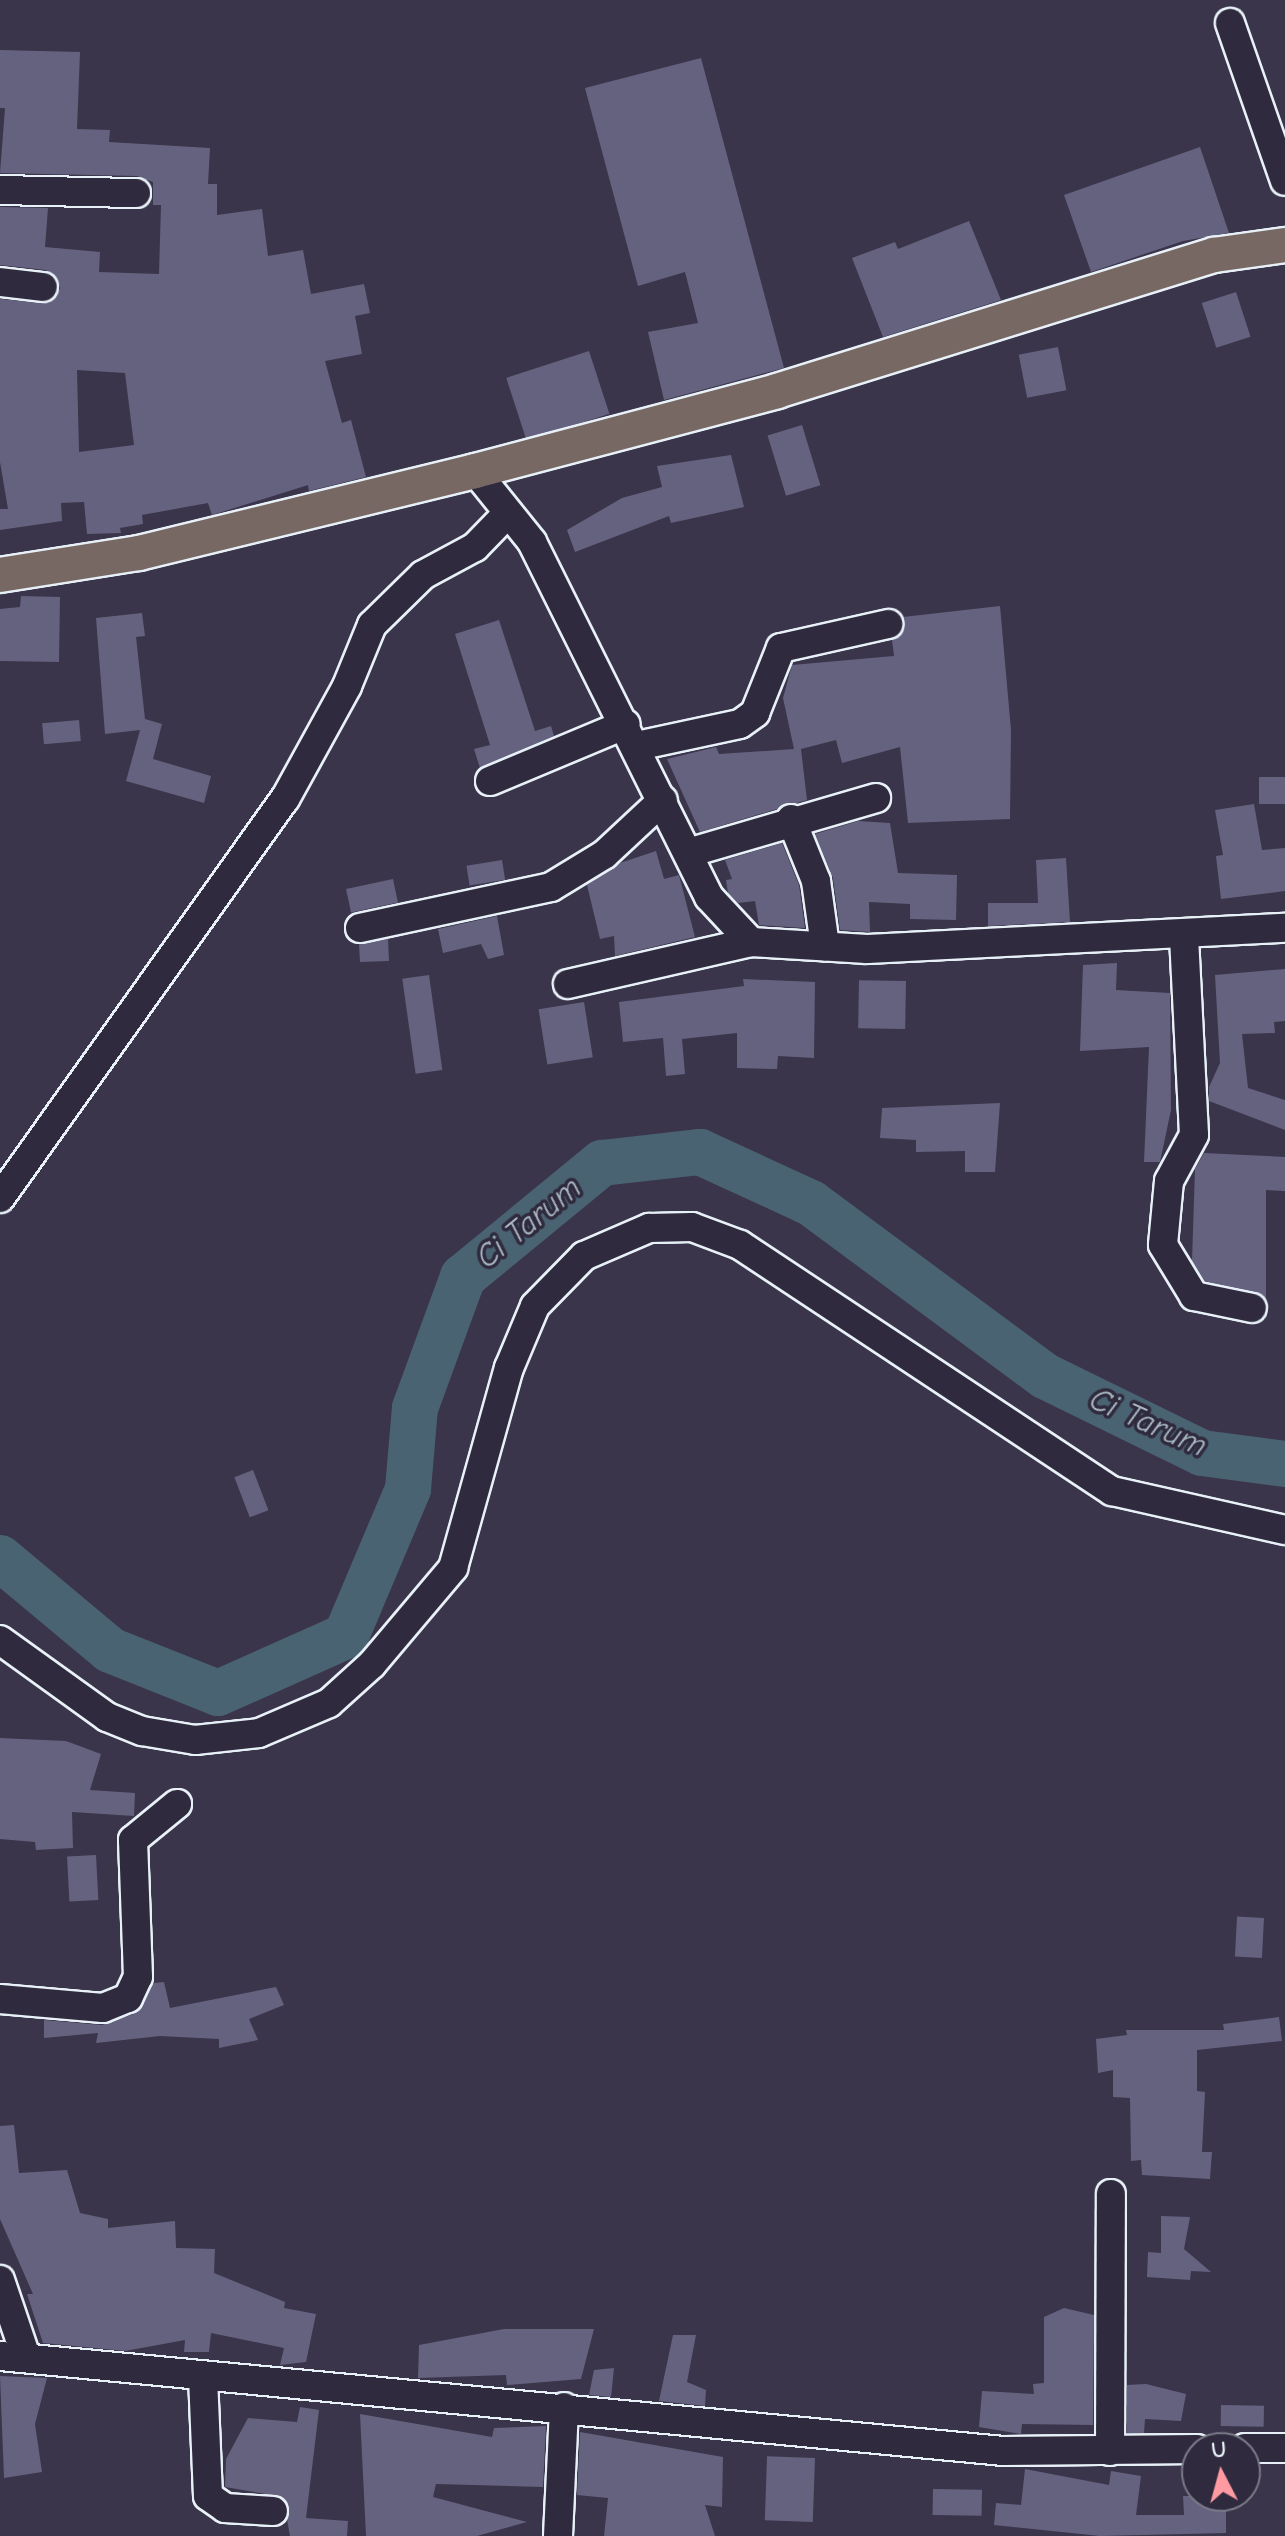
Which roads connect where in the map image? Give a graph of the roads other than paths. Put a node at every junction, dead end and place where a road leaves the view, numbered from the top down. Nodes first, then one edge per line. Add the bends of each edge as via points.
1 (1230, 23) dead end
2 (1285, 181) edge
3 (0, 190) edge
4 (136, 193) dead end
5 (1285, 245) edge
6 (0, 282) edge
7 (43, 287) dead end
8 (475, 471) junction
9 (508, 513) junction
10 (0, 575) edge
11 (888, 624) dead end
12 (632, 735) junction
13 (490, 781) dead end
14 (876, 798) dead end
15 (663, 800) junction
16 (791, 819) junction
17 (688, 853) junction
18 (360, 928) dead end
19 (1285, 928) edge
20 (1184, 937) junction
21 (751, 942) junction
22 (825, 946) junction
23 (568, 984) dead end
24 (0, 1198) edge
25 (1252, 1308) dead end
26 (1285, 1530) edge
27 (0, 1640) edge
28 (177, 1804) dead end
29 (0, 1999) edge
30 (1111, 2194) dead end
31 (0, 2280) edge
32 (13, 2357) edge
33 (203, 2377) junction
34 (564, 2407) junction
35 (1261, 2448) edge
36 (1285, 2448) edge
37 (1181, 2449) edge
38 (1110, 2451) junction
39 (273, 2511) dead end
40 (558, 2536) edge

1 - 2 street
3 - 4 street
5 - 8 main road via 1214,255 777,391
6 - 7 street
8 - 9 street
8 - 10 main road via 139,553
9 - 12 street via 532,542
9 - 24 street via 475,547 423,575 372,625 347,686 285,799
11 - 12 street via 781,648 755,713 740,724
12 - 13 street
12 - 15 street
14 - 16 street
15 - 17 street
15 - 18 street via 605,854 551,887
16 - 17 street
16 - 22 street via 816,881
17 - 21 street via 709,897
19 - 20 street
20 - 22 street
20 - 25 street via 1194,1135 1169,1181 1163,1245 1194,1296
21 - 22 street
21 - 23 street
26 - 27 street via 1112,1491 740,1245 692,1227 649,1228 584,1256 535,1306 509,1368 453,1568 372,1664 329,1703 259,1733 195,1740 142,1731 107,1717
28 - 29 street via 133,1840 138,1977 128,1998 103,2008
30 - 38 street
31 - 32 street
32 - 33 street
33 - 34 street
33 - 39 street via 208,2496 225,2508
34 - 38 street via 1004,2451
34 - 40 street
35 - 36 street
37 - 38 street

